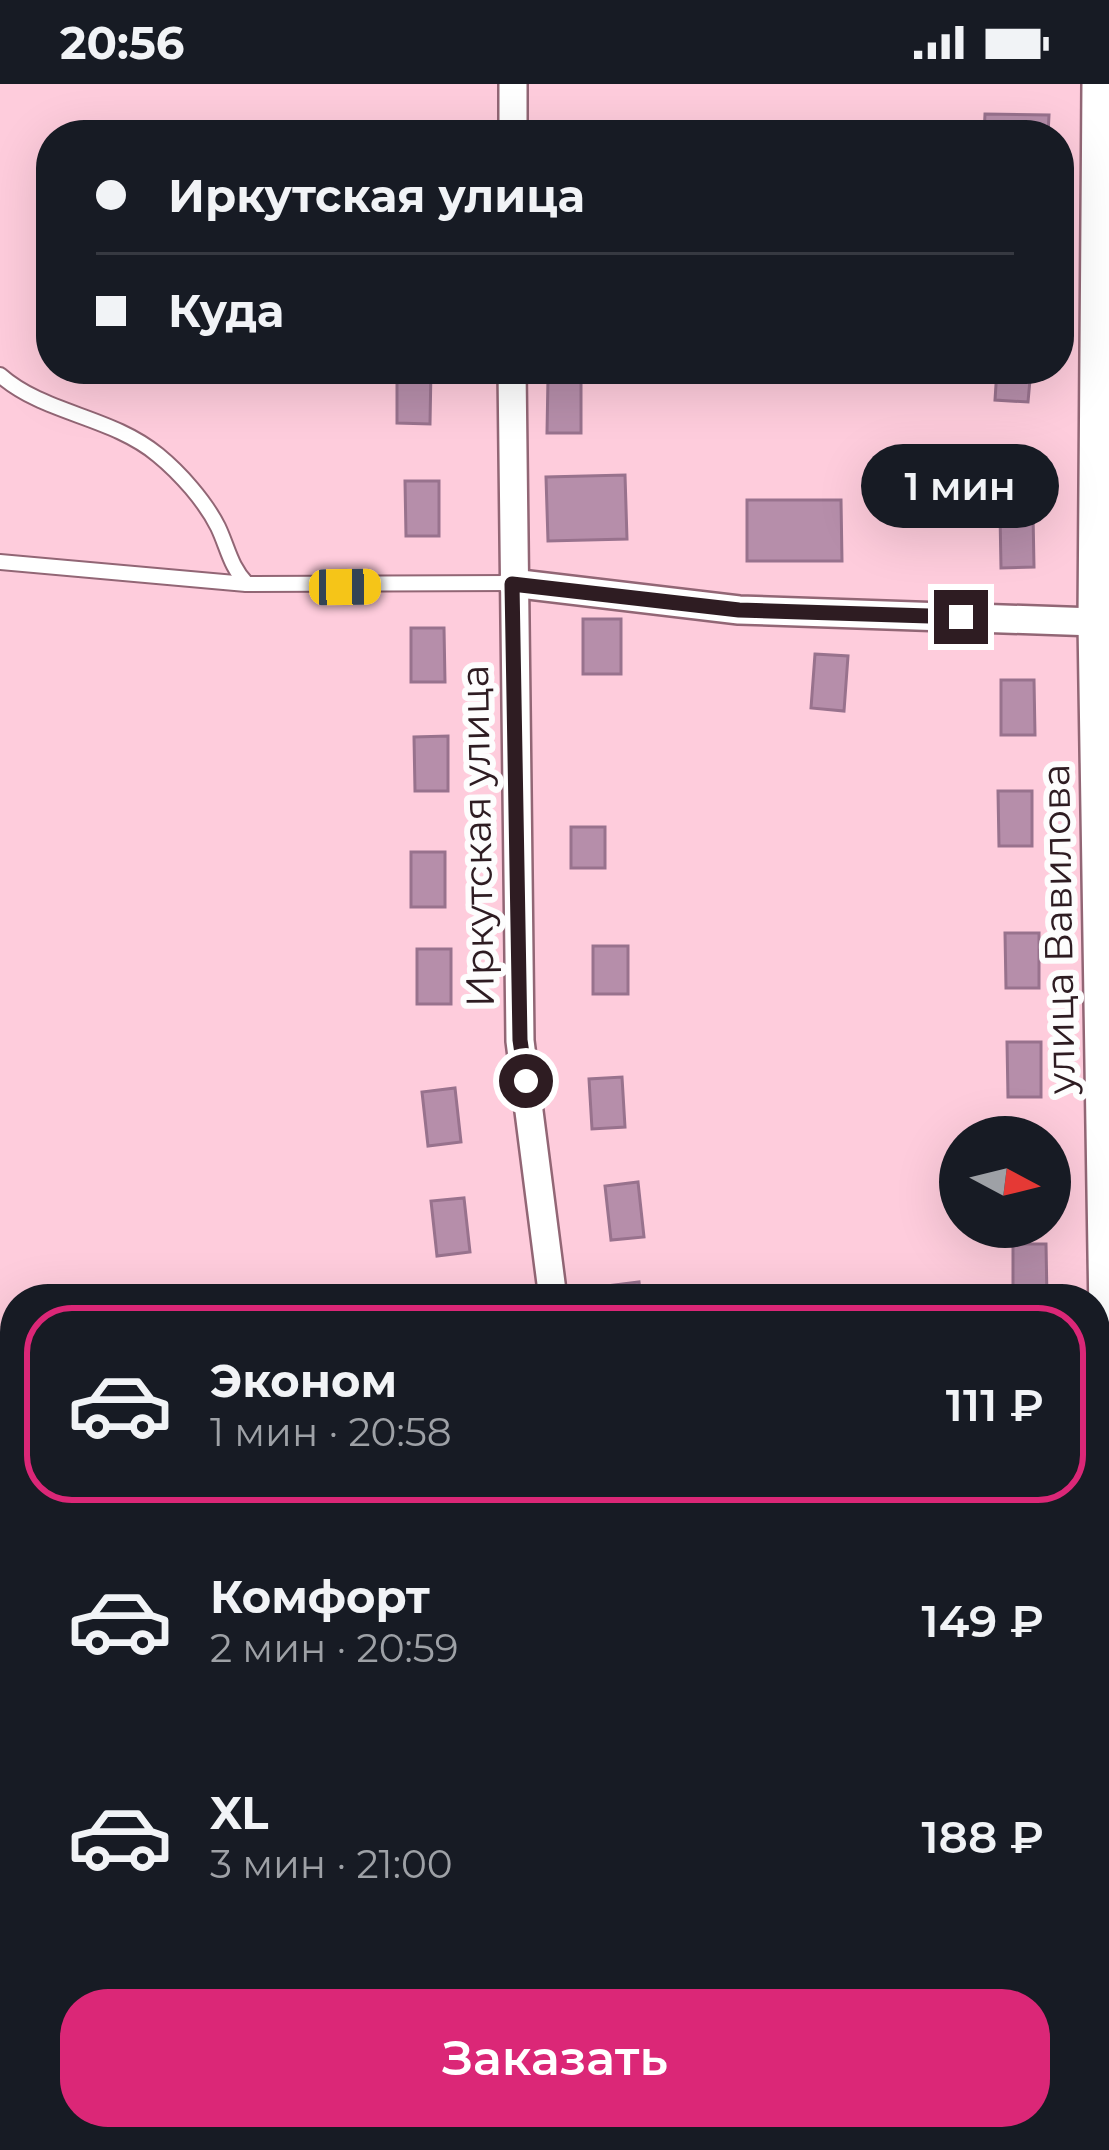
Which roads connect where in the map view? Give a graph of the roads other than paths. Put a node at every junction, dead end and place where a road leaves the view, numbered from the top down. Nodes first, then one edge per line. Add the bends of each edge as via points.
1 (513, 84) edge
2 (1100, 84) edge
3 (513, 120) edge
4 (0, 375) edge
5 (512, 384) edge
6 (0, 562) edge
7 (247, 584) junction
8 (512, 584) junction
9 (1102, 622) edge
10 (551, 1284) edge
11 (1107, 1284) edge

1 - 3 street
2 - 9 street, улица Вавилова
4 - 7 lane via 161,457 205,506 232,569
5 - 8 street, Иркутская улица
6 - 7 lane
7 - 8 lane
8 - 9 street via 739,610
8 - 10 street, Иркутская улица via 520,1040
9 - 11 street, улица Вавилова

